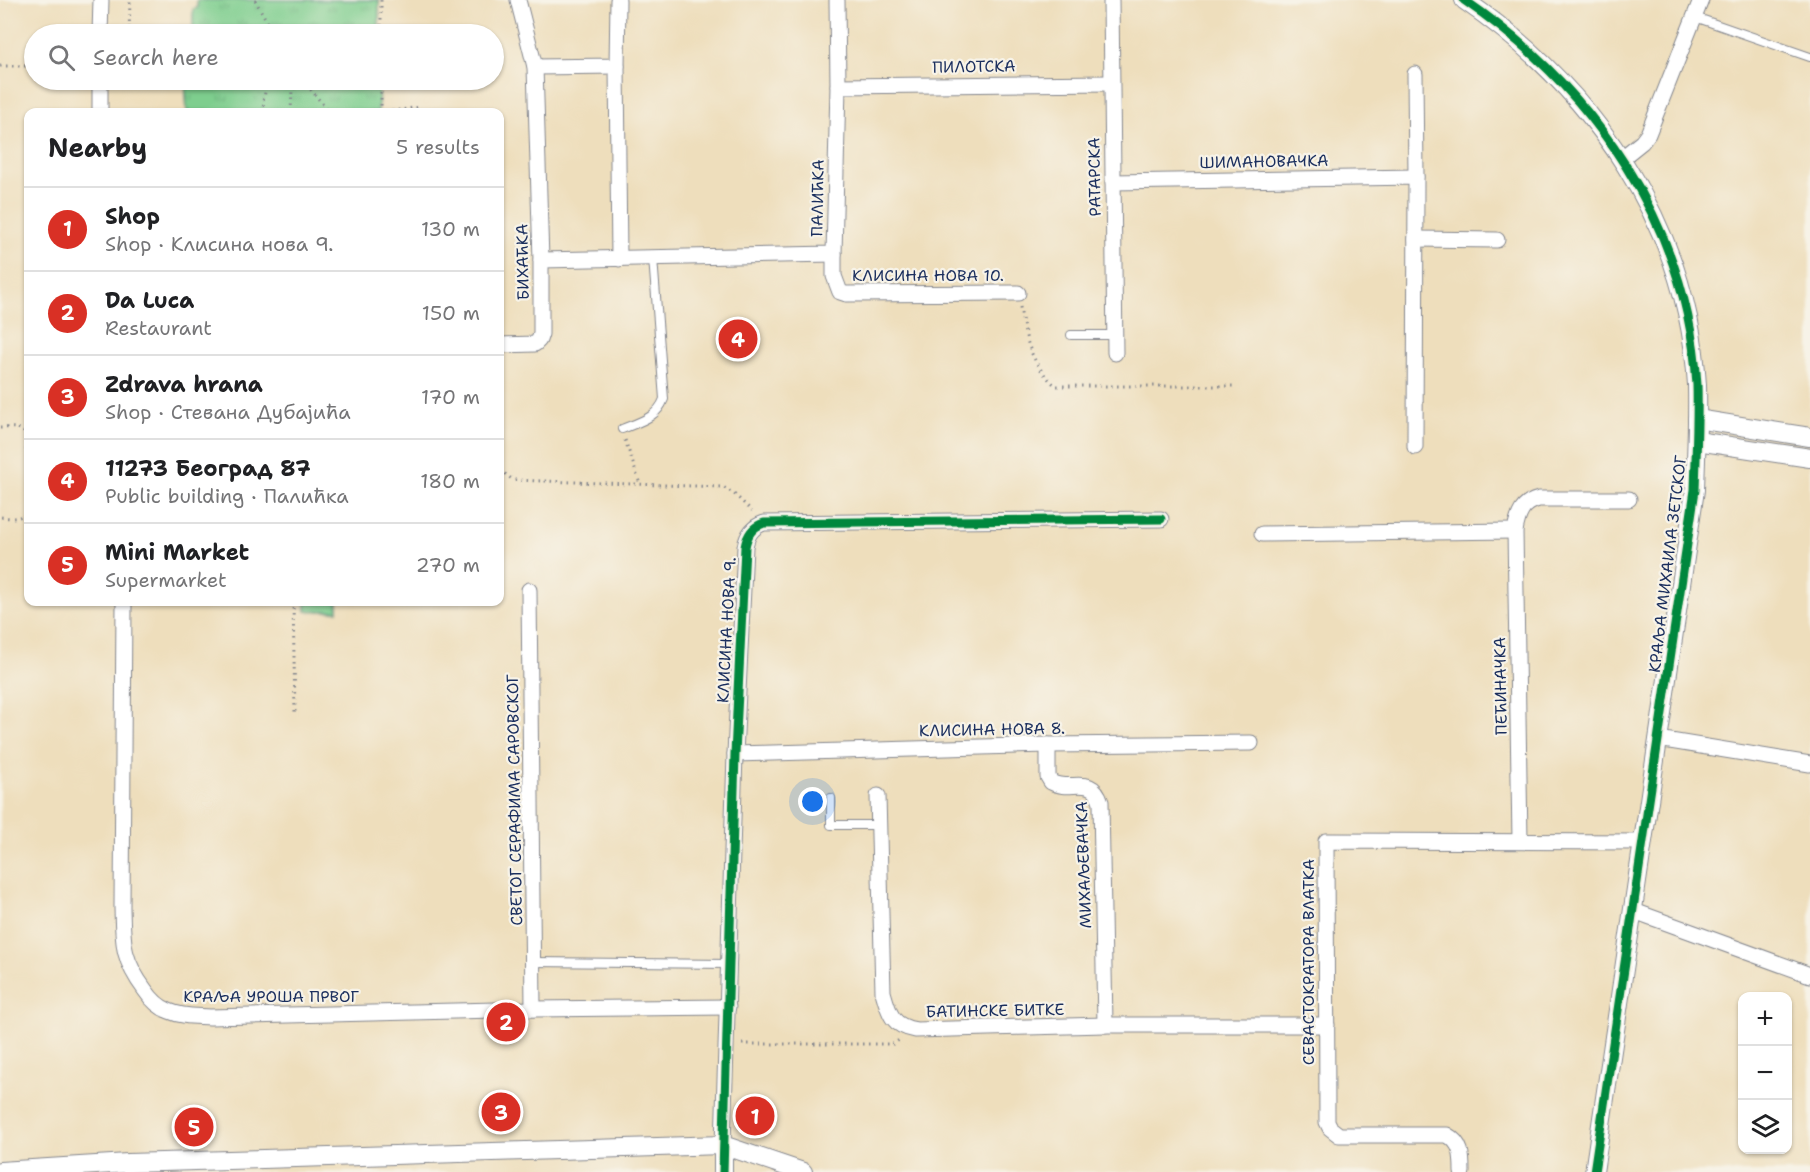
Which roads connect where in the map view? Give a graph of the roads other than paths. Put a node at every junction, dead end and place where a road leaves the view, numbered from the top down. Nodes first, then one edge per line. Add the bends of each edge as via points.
1 (101, 0) edge
2 (518, 0) edge
3 (618, 0) edge
4 (837, 0) edge
5 (1111, 0) edge
6 (1464, 0) edge
7 (1701, 0) edge
8 (1695, 17) junction
9 (100, 24) edge
10 (1810, 57) edge
11 (617, 66) junction
12 (535, 67) junction
13 (1415, 74) dead end
14 (1111, 83) junction
15 (838, 86) junction
16 (100, 90) edge
17 (100, 108) edge
18 (1622, 158) junction
19 (1416, 177) junction
20 (1113, 182) junction
21 (1416, 239) junction
22 (1497, 240) dead end
23 (834, 254) junction
24 (653, 257) junction
25 (619, 259) junction
26 (541, 260) junction
27 (1018, 293) road end
28 (1071, 335) dead end
29 (1115, 335) junction
30 (504, 345) edge
31 (1115, 353) dead end
32 (1697, 419) junction
33 (622, 429) road end
34 (1810, 437) edge
35 (1697, 441) junction
36 (1415, 447) dead end
37 (1810, 458) edge
38 (1629, 499) dead end
39 (1161, 519) dead end
40 (1515, 531) junction
41 (1262, 534) dead end
42 (529, 590) dead end
43 (124, 606) edge
44 (1658, 740) junction
45 (1251, 743) dead end
46 (1048, 745) junction
47 (735, 754) junction
48 (1810, 764) edge
49 (878, 796) dead end
50 (831, 798) dead end
51 (879, 825) junction
52 (1520, 841) junction
53 (1643, 842) junction
54 (1634, 911) junction
55 (533, 963) junction
56 (730, 964) junction
57 (1810, 975) edge
58 (728, 1007) junction
59 (533, 1009) junction
60 (1105, 1025) junction
61 (1327, 1025) junction
62 (723, 1145) junction
63 (230, 1166) edge
64 (0, 1171) edge
65 (723, 1172) edge
66 (803, 1172) edge
67 (1462, 1172) edge
68 (1594, 1172) edge

1 - 9 street
2 - 12 street, БИХАЋКА
3 - 11 street
4 - 15 street, ПАЛИЋКА
5 - 14 street, РАТАРСКА
6 - 18 street, КРАЉА МИХАИЛА ЗЕТСКОГ via 1520,41 1560,80 1590,112
7 - 8 street
8 - 10 lane
8 - 18 street via 1648,134
11 - 12 street
11 - 25 street
12 - 26 street, БИХАЋКА
13 - 19 street
14 - 15 street, ПИЛОТСКА
14 - 20 street, РАТАРСКА
15 - 23 street, ПАЛИЋКА
16 - 17 street
18 - 32 street, КРАЉА МИХАИЛА ЗЕТСКОГ via 1658,225 1678,280 1695,364
19 - 20 street, ШИМАНОВАЧКА
19 - 21 street
20 - 29 street, РАТАРСКА
21 - 22 street
21 - 36 street
23 - 24 street, ПАЛИЋКА
23 - 27 street, КЛИСИНА НОВА 10. via 836,285 846,294
24 - 25 street, ПАЛИЋКА
24 - 33 lane via 664,399 660,410 651,417
25 - 26 street, ПАЛИЋКА
26 - 30 street, БИХАЋКА via 539,340 535,344
28 - 29 lane
29 - 31 street, РАТАРСКА
32 - 34 street
32 - 35 street, КРАЉА МИХАИЛА ЗЕТСКОГ
35 - 37 street
35 - 44 street, КРАЉА МИХАИЛА ЗЕТСКОГ via 1695,490
38 - 40 street, ПЕЋИНАЧКА via 1539,499 1519,513
39 - 47 street, КЛИСИНА НОВА 9. via 756,526 745,547
40 - 41 street
40 - 52 street, ПЕЋИНАЧКА
42 - 55 street, СВЕТОГ СЕРАФИМА САРОВСКОГ
43 - 59 street, КРАЉА УРОША ПРВОГ via 124,950 130,968 156,1004 179,1015 210,1017
44 - 48 street
44 - 53 street, КРАЉА МИХАИЛА ЗЕТСКОГ
45 - 46 street, КЛИСИНА НОВА 8.
46 - 47 street, КЛИСИНА НОВА 8.
46 - 60 street, МИХАЉЕВАЧКА via 1051,782 1092,787 1101,802
47 - 56 street, КЛИСИНА НОВА 9.
49 - 51 street, БАТИНСКЕ БИТКЕ
50 - 51 lane via 831,825
51 - 60 street, БАТИНСКЕ БИТКЕ via 883,992 895,1022 916,1030
52 - 53 street, СЕВАСТОКРАТОРА ВЛАТКА
52 - 61 street, СЕВАСТОКРАТОРА ВЛАТКА via 1326,841
53 - 54 street, КРАЉА МИХАИЛА ЗЕТСКОГ
54 - 57 street
54 - 68 street, КРАЉА МИХАИЛА ЗЕТСКОГ
55 - 56 lane
55 - 59 street, СВЕТОГ СЕРАФИМА САРОВСКОГ
56 - 58 street, КЛИСИНА НОВА 9.
58 - 59 street, КРАЉА УРОША ПРВОГ
58 - 62 street, КЛИСИНА НОВА 9.
60 - 61 street, БАТИНСКЕ БИТКЕ
61 - 67 street, СЕВАСТОКРАТОРА ВЛАТКА via 1330,1128 1339,1135 1447,1135 1460,1147
62 - 63 street
62 - 65 street
62 - 66 street
63 - 64 street

